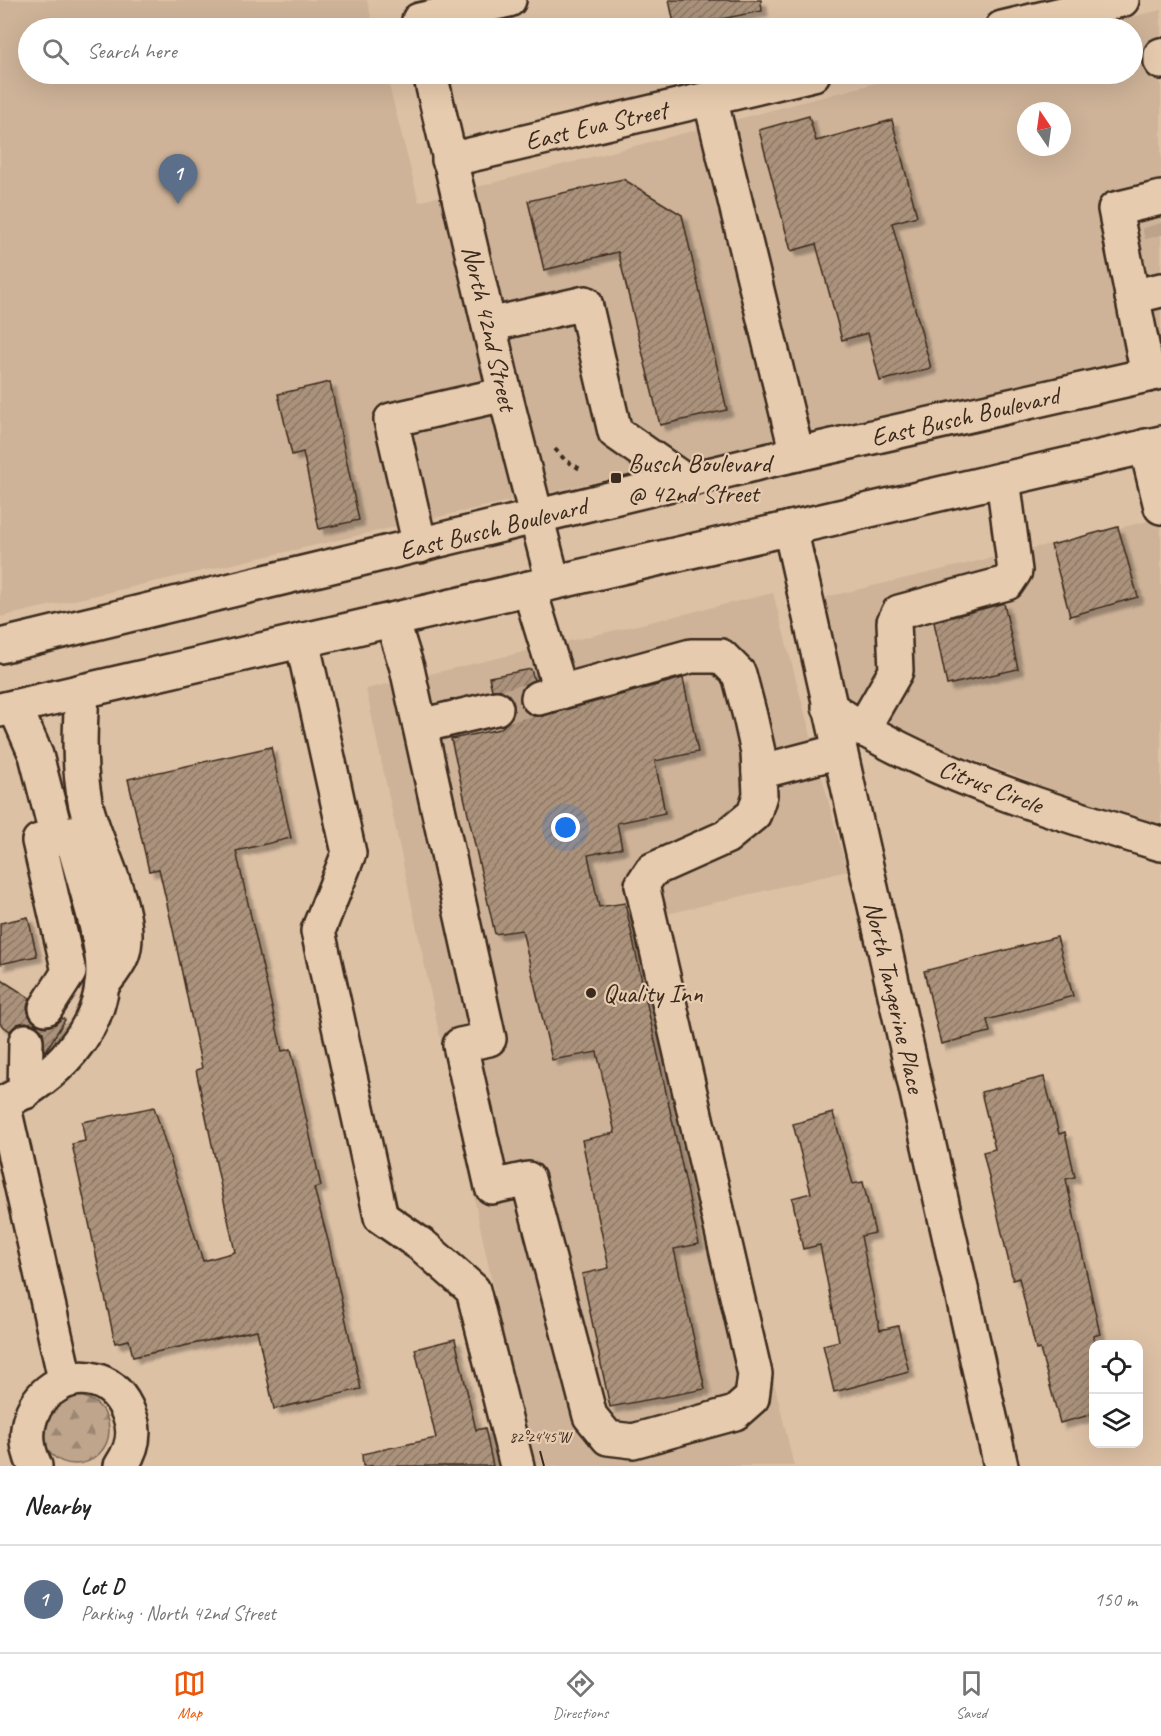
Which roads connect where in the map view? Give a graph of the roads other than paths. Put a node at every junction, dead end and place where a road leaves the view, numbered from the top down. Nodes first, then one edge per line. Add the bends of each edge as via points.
1 (508, 0) edge
2 (1122, 0) edge
3 (418, 16) edge
4 (1045, 18) edge
5 (1161, 55) edge
6 (1161, 62) edge
7 (432, 84) edge
8 (770, 84) edge
9 (710, 98) junction
10 (449, 160) junction
11 (1157, 207) edge
12 (1147, 293) edge
13 (489, 325) junction
14 (1155, 373) edge
15 (505, 394) junction
16 (1154, 445) edge
17 (797, 454) junction
18 (1003, 479) junction
19 (685, 481) junction
20 (1161, 507) edge
21 (536, 518) junction
22 (790, 528) junction
23 (420, 546) junction
24 (541, 585) junction
25 (392, 620) junction
26 (302, 640) junction
27 (0, 646) edge
28 (82, 691) junction
29 (8, 708) edge
30 (496, 708) tunnel mouth
31 (420, 726) junction
32 (851, 740) junction
33 (759, 772) junction
34 (64, 835) junction
35 (1161, 844) edge
36 (67, 957) junction
37 (102, 986) junction
38 (46, 1008) dead end
39 (26, 1041) dead end
40 (25, 1092) junction
41 (65, 1379) junction
42 (35, 1466) edge
43 (121, 1466) edge
44 (517, 1466) edge
45 (1001, 1466) edge

1 - 3 main road
2 - 4 main road
5 - 6 main road
7 - 10 main road, North 42nd Street
8 - 9 main road, East Eva Street
9 - 10 main road, East Eva Street
9 - 17 main road
10 - 13 main road, North 42nd Street
11 - 12 main road via 1115,208
12 - 14 main road
13 - 15 main road, North 42nd Street
13 - 19 main road via 585,303 615,432
14 - 17 main road, East Busch Boulevard
15 - 21 main road, North 42nd Street
15 - 23 main road via 391,420
16 - 18 main road
16 - 20 main road
17 - 19 main road, East Busch Boulevard
18 - 22 main road
18 - 32 main road via 1015,571 1007,583 899,612 894,622 896,670
19 - 21 main road, East Busch Boulevard
21 - 23 main road, East Busch Boulevard
21 - 24 main road, North 42nd Street
22 - 24 main road
22 - 32 main road, North Tangerine Place via 829,707
23 - 27 main road, East Busch Boulevard
24 - 25 main road
24 - 33 main road, North 42nd Street via 549,695 691,656 721,656 739,674
25 - 26 main road
25 - 31 main road
26 - 28 main road
26 - 44 main road via 349,853 318,931 381,1217 423,1246 473,1290
28 - 29 main road
28 - 34 main road via 80,754 84,799
29 - 34 main road via 36,755
30 - 31 main road
31 - 33 main road via 489,1039 460,1045 492,1187 528,1179 590,1416 609,1438 633,1442 735,1413 752,1398 755,1374 642,885 652,870 726,837 754,814 760,795
32 - 33 main road
32 - 35 main road, Citrus Circle
32 - 45 main road, North Tangerine Place
34 - 36 main road
34 - 37 main road via 101,952
36 - 37 main road via 81,981
36 - 38 main road via 69,972
37 - 40 main road via 92,1020 78,1043
39 - 40 main road
40 - 41 main road via 3,1103
41 - 42 main road via 48,1387 26,1416 23,1435
41 - 43 main road via 100,1382 126,1405 133,1439

